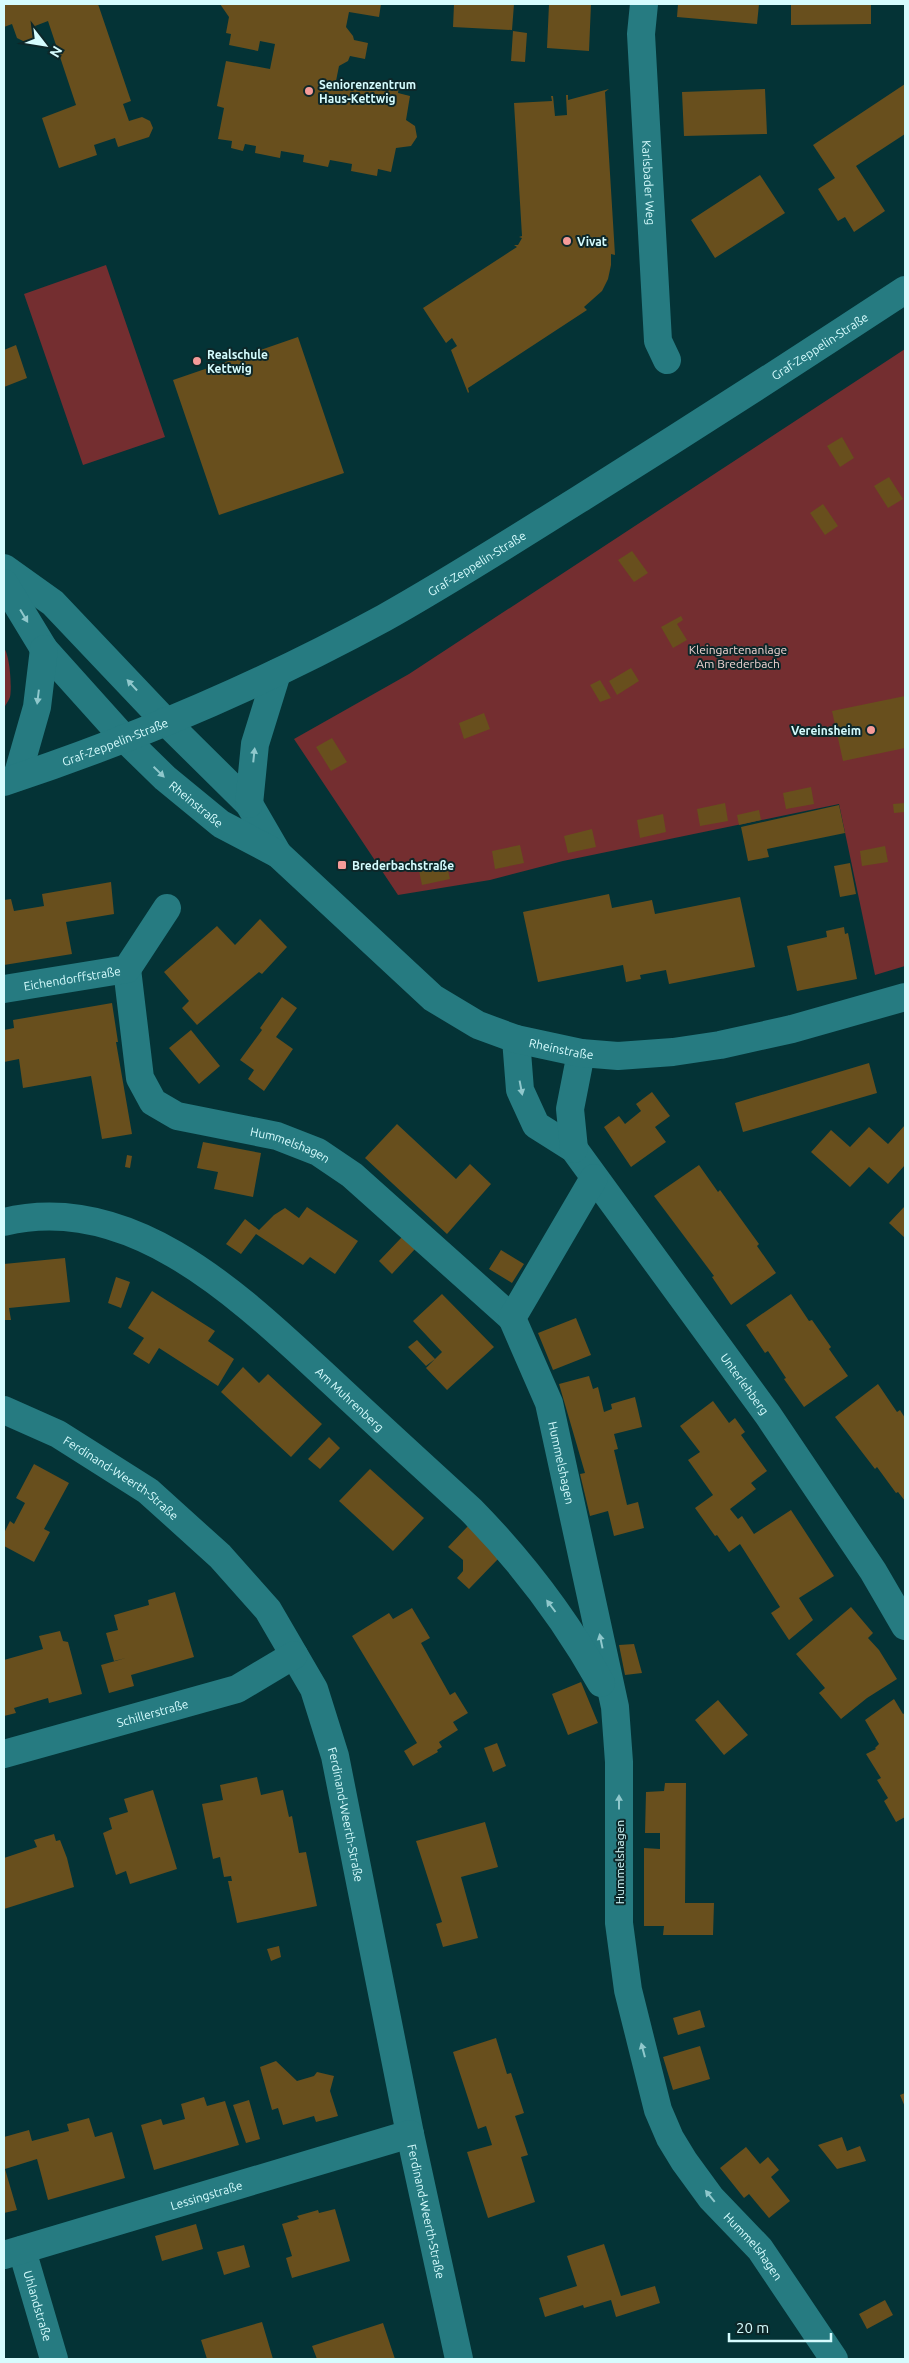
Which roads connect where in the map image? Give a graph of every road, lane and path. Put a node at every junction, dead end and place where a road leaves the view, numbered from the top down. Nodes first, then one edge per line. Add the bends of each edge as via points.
1 (644, 4) edge
2 (905, 290) edge
3 (667, 360) dead end
4 (4, 568) edge
5 (4, 583) edge
6 (44, 649) junction
7 (277, 673) junction
8 (165, 721) junction
9 (124, 738) junction
10 (11, 779) edge
11 (249, 804) junction
12 (278, 854) junction
13 (167, 908) dead end
14 (127, 968) junction
15 (4, 989) edge
16 (905, 997) edge
17 (516, 1039) junction
18 (581, 1053) junction
19 (574, 1149) junction
20 (594, 1178) junction
21 (4, 1222) edge
22 (512, 1318) junction
23 (4, 1410) edge
24 (905, 1626) edge
25 (294, 1655) junction
26 (615, 1707) junction
27 (4, 1754) edge
28 (410, 2134) junction
29 (13, 2252) edge
30 (54, 2359) edge
31 (459, 2359) edge
32 (834, 2359) edge

1 - 3 street, Karlsbader Weg via 642,34 658,341
2 - 7 street, Graf-Zeppelin-Straße via 495,552 384,618
8 -> 4 street via 52,603
5 -> 6 street
6 - 9 street
6 -> 10 street, Graf-Zeppelin-Straße via 37,707
7 - 8 street, Graf-Zeppelin-Straße
11 -> 7 street via 255,744
8 - 9 street, Graf-Zeppelin-Straße
8 - 11 street, Rheinstraße
9 - 10 street, Graf-Zeppelin-Straße
9 -> 12 street, Rheinstraße via 165,778 221,824
11 - 12 street, Rheinstraße
12 - 17 street, Rheinstraße via 433,998 478,1025
13 - 14 street, Eichendorffstraße
14 - 15 street, Eichendorffstraße
14 - 22 street, Hummelshagen via 140,1078 153,1102 178,1116 277,1136 318,1152 352,1175
16 - 18 street, Rheinstraße via 792,1030 720,1045 618,1056
17 - 18 street, Rheinstraße
17 -> 19 street, Unterlehberg via 520,1090 536,1125
18 - 19 street, Unterlehberg via 570,1109
19 - 20 street, Unterlehberg
20 - 22 street
20 - 24 street, Unterlehberg via 768,1416 873,1571
26 -> 21 street, Am Muhrenberg via 578,1641 506,1546 245,1303 170,1252 123,1230 89,1219 49,1215
26 -> 22 street, Hummelshagen via 549,1403
23 - 25 street, Ferdinand-Weerth-Straße via 58,1434 148,1491 220,1556 268,1610
25 - 27 street, Schillerstraße via 237,1689
25 - 28 street, Ferdinand-Weerth-Straße via 314,1689 335,1756
32 -> 26 street, Hummelshagen via 760,2249 711,2198 684,2161 658,2110 628,1990 619,1923 619,1762
28 - 29 street, Lessingstraße
28 - 31 street, Ferdinand-Weerth-Straße
29 - 30 street, Uhlandstraße

